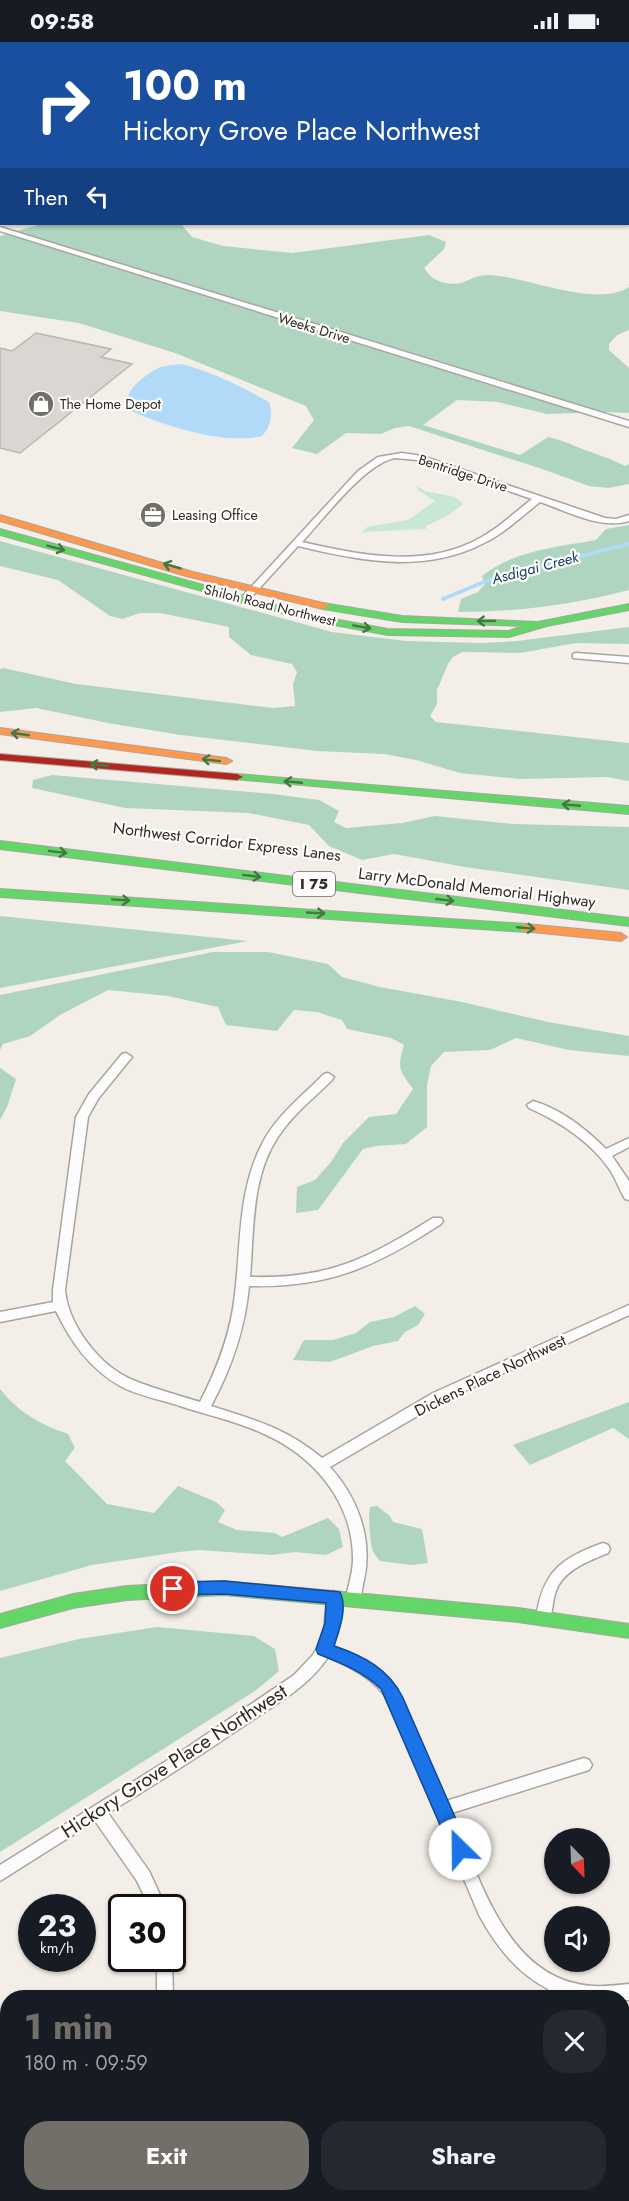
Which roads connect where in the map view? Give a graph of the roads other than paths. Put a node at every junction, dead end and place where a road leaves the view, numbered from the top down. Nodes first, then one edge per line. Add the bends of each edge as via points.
1 (0, 229) edge
2 (629, 424) edge
3 (539, 498) junction
4 (0, 518) edge
5 (629, 518) edge
6 (0, 532) edge
7 (295, 543) junction
8 (254, 590) junction
9 (244, 600) junction
10 (629, 607) edge
11 (544, 623) junction
12 (576, 656) dead end
13 (629, 660) edge
14 (0, 731) edge
15 (0, 757) edge
16 (435, 794) junction
17 (629, 810) edge
18 (0, 845) edge
19 (0, 893) edge
20 (629, 922) edge
21 (629, 938) edge
22 (126, 1057) dead end
23 (328, 1077) dead end
24 (534, 1105) dead end
25 (629, 1142) edge
26 (605, 1155) junction
27 (629, 1196) edge
28 (437, 1221) dead end
29 (244, 1281) junction
30 (60, 1305) junction
31 (629, 1310) edge
32 (0, 1317) edge
33 (203, 1409) junction
34 (322, 1465) junction
35 (603, 1549) dead end
36 (334, 1597) junction
37 (352, 1599) junction
38 (543, 1618) junction
39 (0, 1621) edge
40 (629, 1631) edge
41 (324, 1649) junction
42 (584, 1766) dead end
43 (443, 1809) junction
44 (98, 1812) junction
45 (0, 1874) edge
46 (151, 1894) edge
47 (165, 1972) edge
48 (165, 1990) edge
49 (552, 1990) edge

1 - 2 street, Weeks Drive
3 - 5 street, Bentridge Drive via 603,520
3 - 7 street via 481,542 420,558 386,560
3 - 7 street, Bentridge Drive via 419,458 391,455 372,463
8 -> 4 main road, Shiloh Road Northwest
6 -> 9 main road, Shiloh Road Northwest
7 - 8 street, Bentridge Drive
8 - 9 street, Bentridge Drive
11 -> 8 main road, Shiloh Road Northwest via 418,621
9 -> 11 main road, Shiloh Road Northwest via 311,618 388,632 509,634
10 - 11 main road, Shiloh Road Northwest
12 - 13 street
16 -> 14 main road via 322,773
16 -> 15 main road
17 -> 16 main road
18 -> 20 main road, Larry McDonald Memorial Highway / I 75
19 -> 21 main road via 456,922
22 - 30 street via 82,1117 59,1273
23 - 29 street via 278,1129 258,1163
24 - 26 street via 558,1116
25 - 26 street
26 - 27 street via 620,1173
28 - 29 street via 354,1269 295,1281
29 - 33 street via 230,1351
30 - 32 street
30 - 33 street via 81,1344 108,1371 148,1392
31 - 34 street, Dickens Place Northwest via 438,1397
33 - 34 street via 267,1429 288,1439
34 - 37 street via 349,1506 358,1538 360,1558
35 - 38 street via 570,1563 556,1574 546,1594
36 - 37 main road
36 - 39 main road via 224,1588 173,1589 73,1601
36 - 41 street, Hickory Grove Place Northwest via 333,1623
37 - 38 main road
38 - 40 main road
41 - 43 street via 377,1674 387,1684
41 - 44 street, Hickory Grove Place Northwest via 294,1683 201,1748
42 - 43 street
43 - 49 street via 504,1943
44 - 45 street, Hickory Grove Place Northwest
44 - 46 street
47 - 48 street

